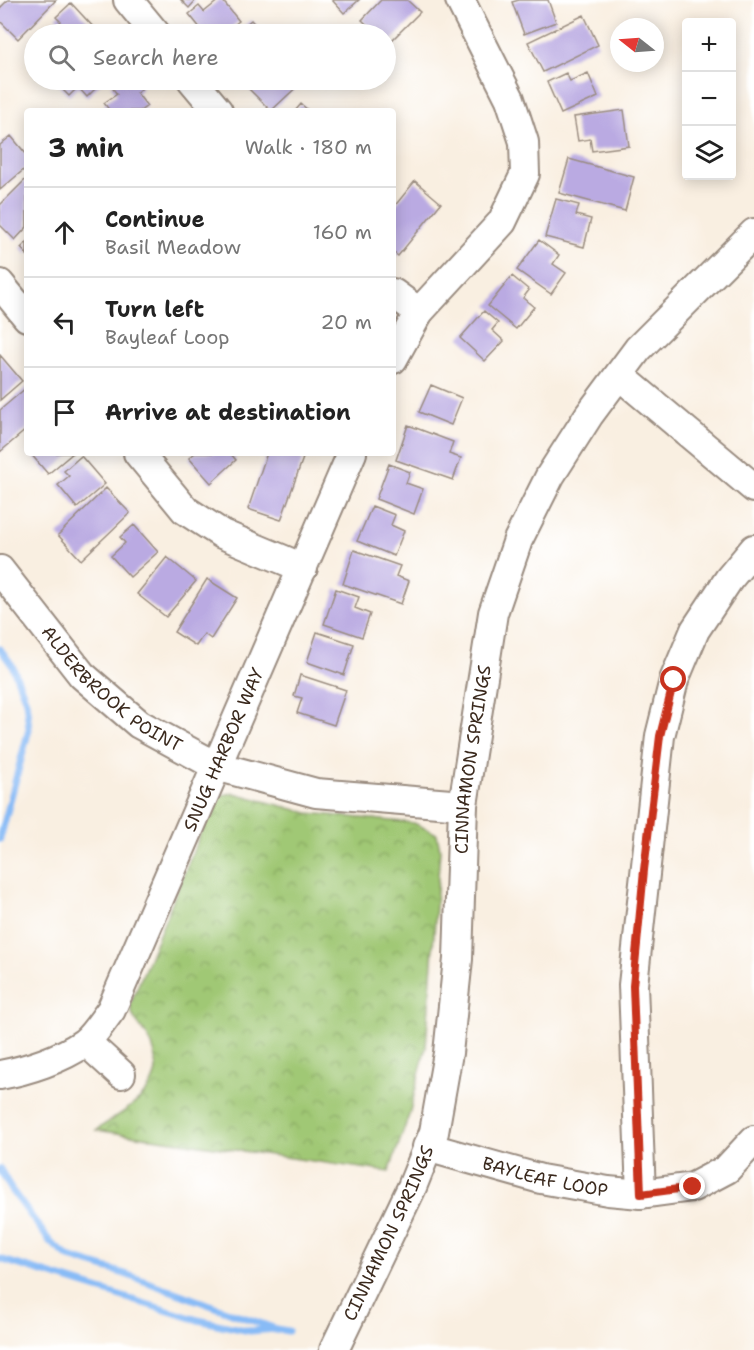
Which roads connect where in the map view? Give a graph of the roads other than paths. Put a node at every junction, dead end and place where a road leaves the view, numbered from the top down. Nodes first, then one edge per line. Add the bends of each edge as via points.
1 (128, 0) edge
2 (460, 0) edge
3 (148, 24) edge
4 (200, 90) edge
5 (215, 108) edge
6 (754, 233) edge
7 (0, 284) edge
8 (396, 296) edge
9 (418, 312) junction
10 (24, 313) edge
11 (396, 353) edge
12 (619, 375) junction
13 (140, 456) edge
14 (351, 456) edge
15 (754, 488) edge
16 (754, 549) edge
17 (303, 568) junction
18 (0, 570) edge
19 (216, 766) junction
20 (463, 806) junction
21 (86, 1042) junction
22 (6, 1074) edge
23 (121, 1074) dead end
24 (754, 1140) edge
25 (427, 1147) junction
26 (641, 1194) junction
27 (334, 1350) edge

1 - 3 street
2 - 9 street via 510,99 524,142 525,174 502,222
4 - 5 street
6 - 12 street, CINNAMON SPRINGS via 638,349
7 - 10 street
8 - 9 street
9 - 11 street
12 - 15 street
12 - 20 street, CINNAMON SPRINGS via 550,476 518,540 493,613
13 - 17 street via 185,510 222,534
14 - 17 street, SNUG HARBOR WAY
16 - 26 street via 695,630 674,680 660,736 633,986
17 - 19 street, SNUG HARBOR WAY
18 - 19 street, ALDERBROOK POINT via 82,675 139,724
19 - 20 street, ALDERBROOK POINT via 315,793
19 - 21 street, SNUG HARBOR WAY via 111,1010
20 - 25 street, CINNAMON SPRINGS via 458,959 434,1132
21 - 22 street, SNUG HARBOR WAY via 55,1058
21 - 23 street
24 - 26 street, BAYLEAF LOOP via 727,1169 693,1187
25 - 26 street, BAYLEAF LOOP via 542,1179
25 - 27 street, CINNAMON SPRINGS via 412,1187

